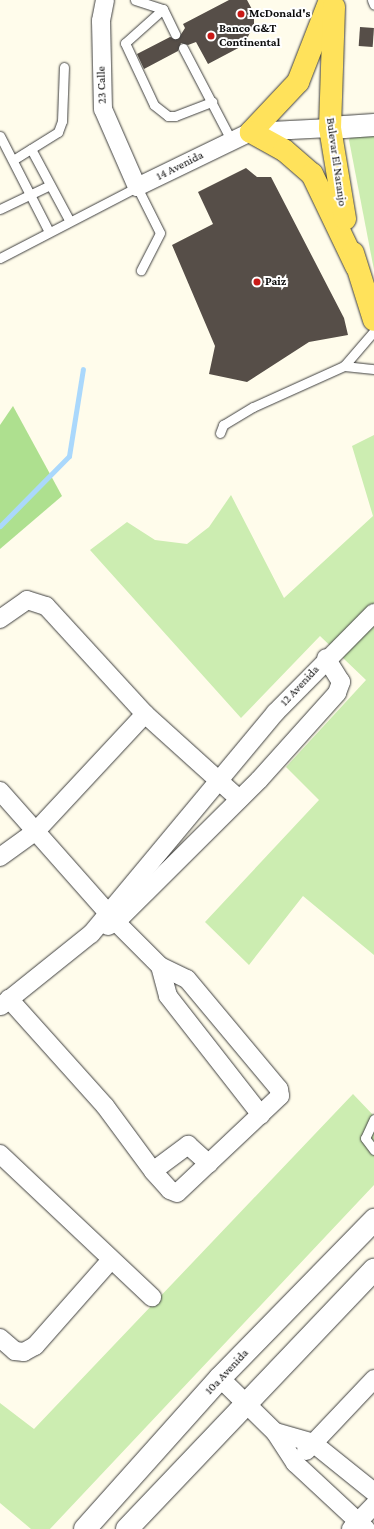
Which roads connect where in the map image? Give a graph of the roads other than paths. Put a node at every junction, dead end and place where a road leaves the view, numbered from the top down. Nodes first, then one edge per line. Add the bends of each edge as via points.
1 (105, 0) edge
2 (135, 0) edge
3 (330, 0) edge
4 (334, 0) edge
5 (372, 0) edge
6 (374, 5) edge
7 (163, 9) junction
8 (175, 34) dead end
9 (183, 48) dead end
10 (64, 66) dead end
11 (212, 102) junction
12 (374, 125) edge
13 (330, 128) junction
14 (0, 136) edge
15 (241, 136) junction
16 (31, 149) junction
17 (12, 160) junction
18 (50, 184) junction
19 (137, 188) junction
20 (29, 195) junction
21 (0, 210) edge
22 (69, 220) junction
23 (48, 230) junction
24 (0, 258) edge
25 (356, 266) junction
26 (141, 270) dead end
27 (374, 320) edge
28 (374, 331) edge
29 (344, 366) junction
30 (374, 369) edge
31 (220, 433) dead end
32 (374, 613) edge
33 (0, 619) edge
34 (326, 658) junction
35 (145, 714) junction
36 (236, 760) junction
37 (259, 780) junction
38 (219, 781) junction
39 (0, 791) edge
40 (239, 799) junction
41 (36, 831) junction
42 (0, 857) edge
43 (112, 918) junction
44 (160, 966) junction
45 (5, 1003) edge
46 (261, 1115) junction
47 (374, 1119) edge
48 (374, 1150) edge
49 (0, 1154) edge
50 (209, 1164) junction
51 (153, 1172) junction
52 (374, 1220) edge
53 (110, 1261) junction
54 (374, 1270) edge
55 (152, 1297) dead end
56 (0, 1338) edge
57 (220, 1378) junction
58 (374, 1379) edge
59 (246, 1404) junction
60 (276, 1432) junction
61 (313, 1444) junction
62 (295, 1463) junction
63 (374, 1492) edge
64 (374, 1505) edge
65 (358, 1527) edge
66 (85, 1529) edge
67 (127, 1529) edge

1 - 19 street, 23 Calle via 102,21 102,109
2 - 7 lane
3 - 15 main road via 298,82
4 - 13 main road, Bulevar El Naranjo
5 - 6 lane
7 - 8 lane
7 - 11 lane via 125,43 154,105 161,112 175,116
9 - 11 lane
10 - 16 lane via 62,121 58,132
11 - 15 lane
12 - 13 street, 14 Avenida
13 - 15 street, 14 Avenida
13 - 25 main road, Bulevar El Naranjo via 338,193
14 - 17 lane
15 - 19 street, 14 Avenida
15 - 25 main road via 284,150 312,174
16 - 17 lane
16 - 18 lane
17 - 20 lane
18 - 20 lane
18 - 22 lane
19 - 22 lane, 14 Avenida
19 - 26 lane via 160,233
20 - 21 lane
20 - 23 lane
22 - 23 lane, 14 Avenida
23 - 24 lane, 14 Avenida
25 - 27 main road, Bulevar El Naranjo
28 - 29 lane
29 - 30 lane
29 - 31 lane via 252,407 223,425
32 - 34 street, 12 Avenida
33 - 35 street via 27,600 46,606
34 - 36 street, 12 Avenida via 274,713
34 - 37 street, 12 Avenida via 341,682 337,693
35 - 38 street
35 - 41 street
36 - 37 street
36 - 38 street, 12 Avenida
37 - 40 street
38 - 40 street
38 - 43 street, 12 Avenida
39 - 41 street
40 - 43 street
41 - 42 street
41 - 43 street
43 - 44 street
43 - 45 street
44 - 46 street via 168,996
44 - 46 street via 187,979 279,1089 275,1102
45 - 51 street via 104,1106
46 - 50 street
47 - 48 lane via 364,1138
49 - 53 street
50 - 51 street via 188,1145
50 - 51 street via 177,1193 170,1190
52 - 57 street, 10a Avenida
53 - 55 street
53 - 56 street via 35,1346 24,1352 15,1351
54 - 59 street
57 - 59 street
57 - 66 street, 10a Avenida
58 - 61 street
59 - 60 street
59 - 67 street
60 - 61 street
60 - 62 street
61 - 62 street
61 - 63 street
62 - 65 street
64 - 65 street

